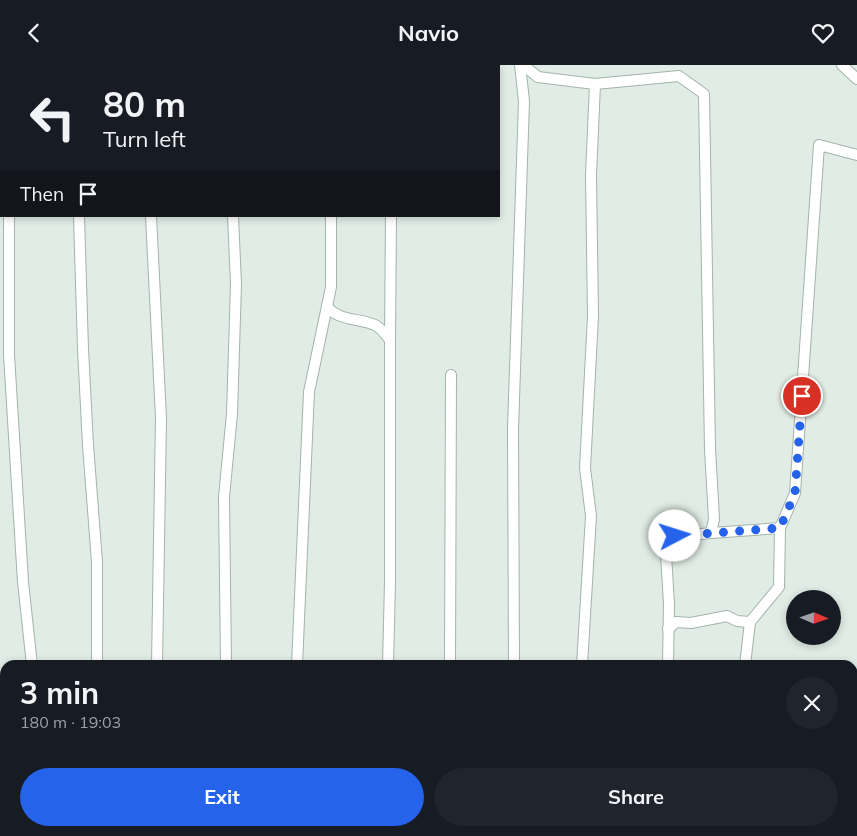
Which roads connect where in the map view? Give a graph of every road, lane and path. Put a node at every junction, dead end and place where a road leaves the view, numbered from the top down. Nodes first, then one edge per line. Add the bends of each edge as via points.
1 (522, 65) edge
2 (842, 65) edge
3 (857, 79) edge
4 (595, 84) junction
5 (857, 155) edge
6 (9, 217) edge
7 (79, 217) edge
8 (151, 217) edge
9 (233, 217) edge
10 (330, 217) edge
11 (392, 217) edge
12 (327, 306) junction
13 (390, 339) junction
14 (451, 375) dead end
15 (780, 528) junction
16 (711, 533) junction
17 (750, 622) junction
18 (668, 629) junction
19 (31, 660) edge
20 (98, 660) edge
21 (157, 660) edge
22 (226, 660) edge
23 (296, 660) edge
24 (388, 660) edge
25 (450, 660) edge
26 (514, 660) edge
27 (582, 660) edge
28 (668, 660) edge
29 (746, 660) edge

1 - 4 street via 538,77
1 - 26 street via 524,101 513,429
2 - 3 street
4 - 16 street via 679,76 704,94 714,519
4 - 27 street via 591,175 594,316 585,468 591,516
5 - 15 street via 819,145 795,493
6 - 19 street via 9,355 22,582
7 - 20 street via 87,435 97,562
8 - 21 street via 161,418
9 - 22 street via 236,285 233,404 224,497
10 - 12 street
11 - 13 street
12 - 13 street via 330,311 344,317 377,326
12 - 23 street via 309,392
13 - 24 street
14 - 25 street
15 - 16 street
15 - 17 street via 779,587
16 - 18 street via 665,537
17 - 18 street via 727,616 691,623 676,622
17 - 29 street
18 - 28 street

